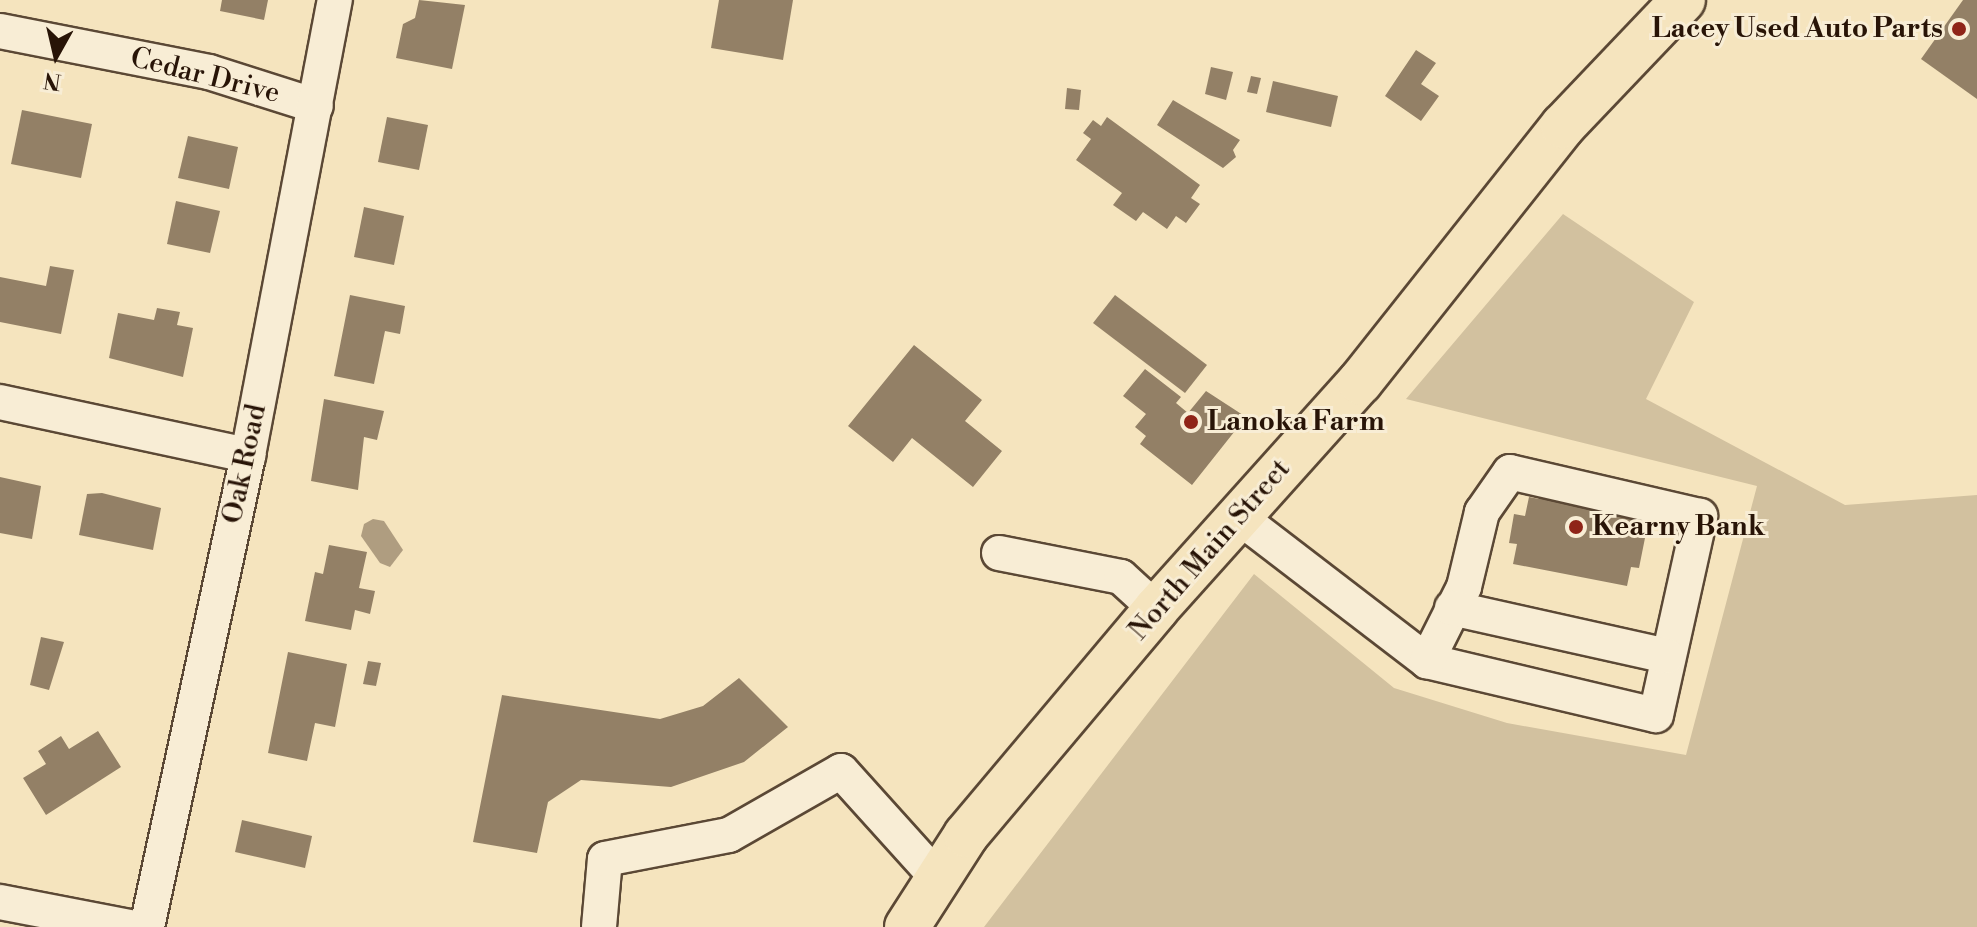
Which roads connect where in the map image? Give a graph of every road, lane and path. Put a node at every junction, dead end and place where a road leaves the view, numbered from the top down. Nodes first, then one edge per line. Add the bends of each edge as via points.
1 (335, 0) edge
2 (1683, 0) edge
3 (0, 31) edge
4 (316, 106) junction
5 (0, 402) edge
6 (248, 455) junction
7 (1239, 517) junction
8 (999, 553) dead end
9 (1452, 608) junction
10 (1156, 609) junction
11 (1667, 656) junction
12 (1427, 661) junction
13 (939, 880) junction
14 (0, 902) edge
15 (130, 927) edge
16 (147, 927) edge
17 (599, 927) edge
18 (907, 927) edge

1 - 4 street, Oak Road
2 - 7 highway, North Main Street via 1563,126 1360,382
3 - 4 street, Cedar Drive via 209,72
4 - 6 street, Oak Road
5 - 6 street
6 - 16 street, Oak Road
7 - 10 highway, North Main Street
7 - 12 street
8 - 10 street via 1121,577
9 - 11 street
9 - 11 street via 1464,587 1482,512 1510,472 1700,516
9 - 12 street
10 - 13 highway, North Main Street via 966,835
11 - 12 street via 1656,715
13 - 17 street via 841,771 729,835 605,859
13 - 18 highway, North Main Street
14 - 15 street

